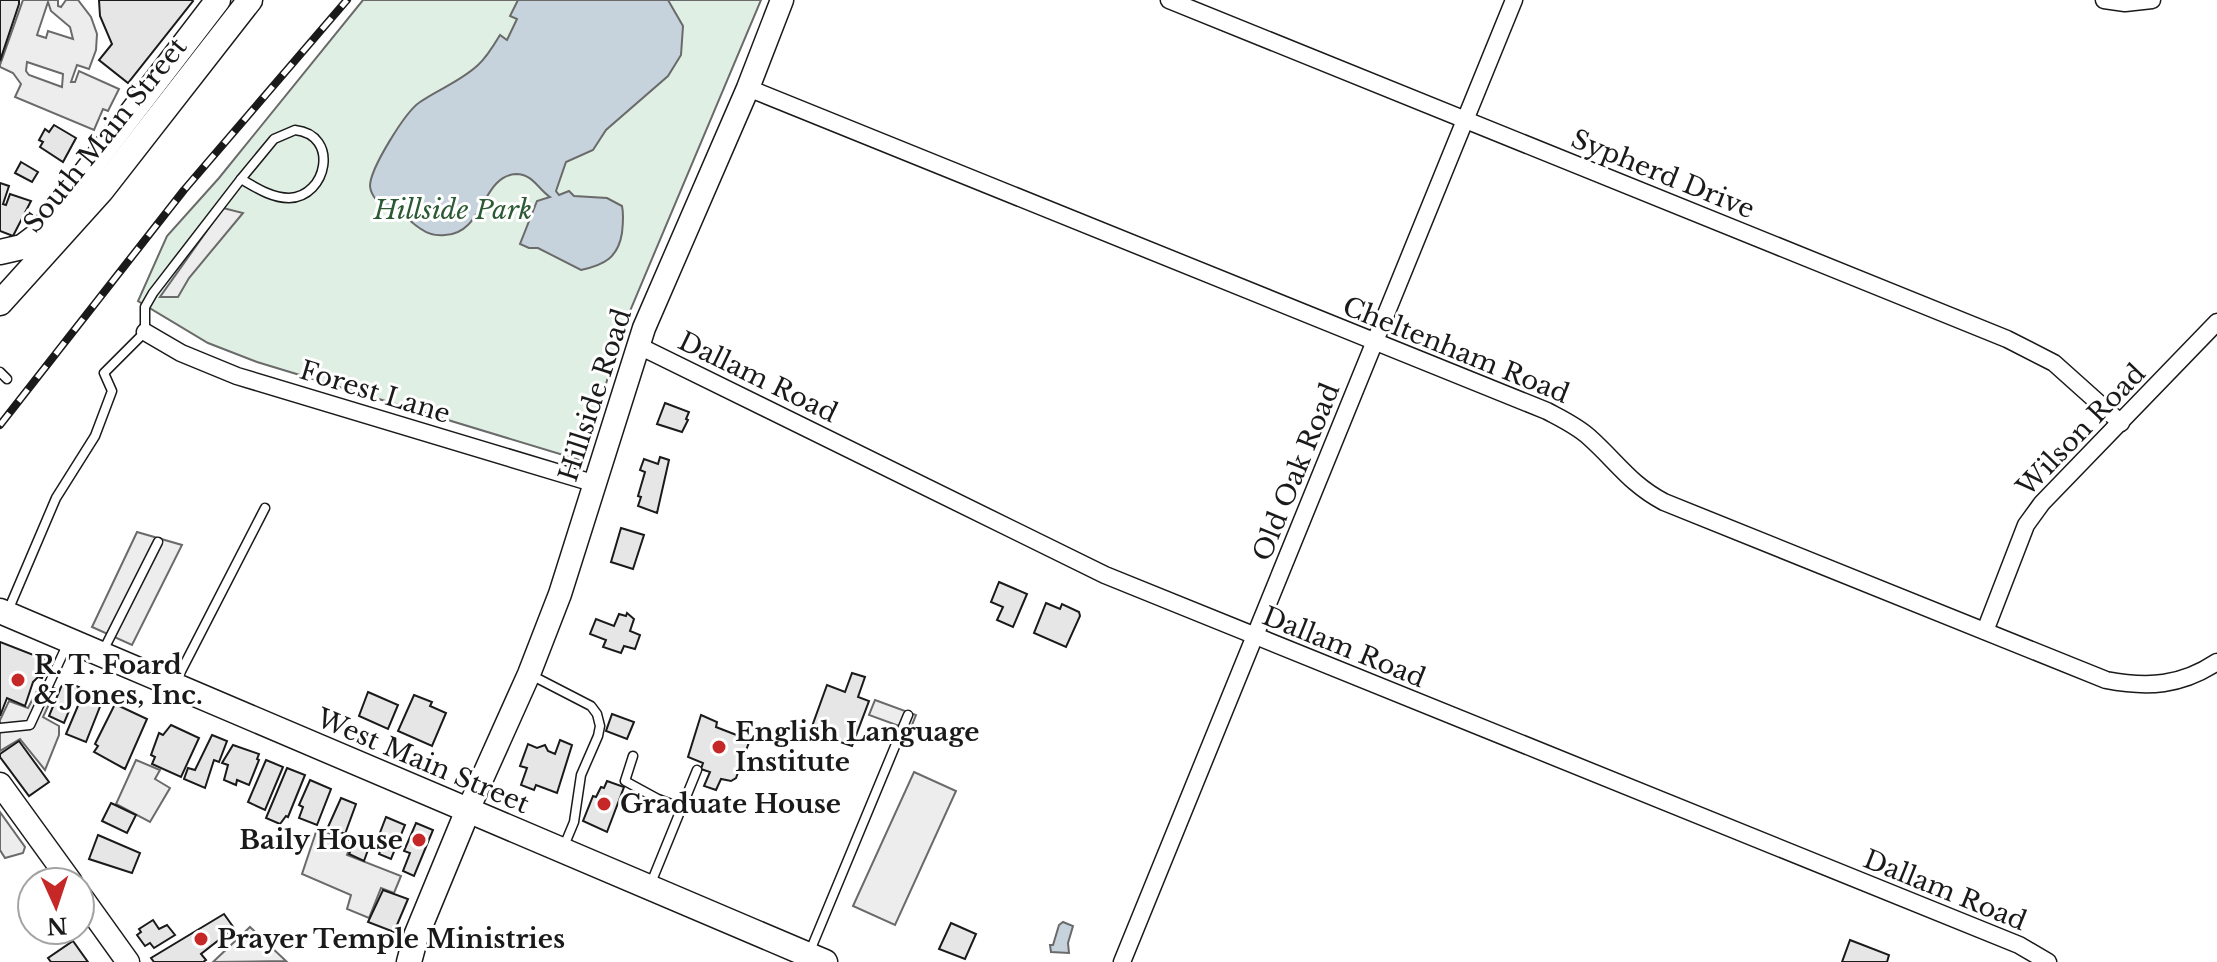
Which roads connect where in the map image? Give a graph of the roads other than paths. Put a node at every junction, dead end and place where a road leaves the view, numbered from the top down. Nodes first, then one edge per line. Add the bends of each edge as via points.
1 (218, 0) edge
2 (782, 0) edge
3 (1169, 0) edge
4 (1514, 0) edge
5 (2104, 0) edge
6 (2152, 0) edge
7 (244, 2) edge
8 (748, 88) junction
9 (1465, 120) junction
10 (241, 179) junction
11 (0, 252) edge
12 (0, 303) edge
13 (2217, 322) edge
14 (145, 332) junction
15 (1375, 342) junction
16 (637, 345) junction
17 (2121, 423) junction
18 (596, 484) junction
19 (265, 508) dead end
20 (158, 542) dead end
21 (3, 612) edge
22 (1985, 631) junction
23 (1255, 637) junction
24 (69, 640) junction
25 (101, 654) junction
26 (2217, 662) edge
27 (529, 674) junction
28 (173, 685) junction
29 (908, 715) dead end
30 (0, 728) edge
31 (633, 756) dead end
32 (697, 770) dead end
33 (0, 784) edge
34 (682, 808) junction
35 (468, 810) junction
36 (562, 850) junction
37 (59, 866) edge
38 (649, 887) junction
39 (96, 917) edge
40 (817, 958) edge
41 (128, 962) edge
42 (409, 962) edge
43 (1122, 962) edge
44 (2048, 962) edge

1 - 11 main road, South Main Street via 38,235 22,247
2 - 8 street, Hillside Road
3 - 9 street, Sypherd Drive
4 - 9 street, Old Oak Road
5 - 6 street
7 - 12 main road, South Main Street via 101,191
8 - 15 street, Cheltenham Road
8 - 16 street, Hillside Road
9 - 15 street, Old Oak Road
9 - 17 street, Sypherd Drive via 2031,350 2074,379
10 - 10 lane via 277,196 298,196 320,175 323,150 306,131 283,133
10 - 14 lane via 153,293 145,307
13 - 17 street, Wilson Road
14 - 18 street, Forest Lane via 237,376
14 - 21 lane via 104,373 112,391 95,436 56,498
15 - 22 street, Cheltenham Road via 1573,424 1642,490 1664,502
15 - 23 street, Old Oak Road
16 - 18 street, Hillside Road
16 - 23 street, Dallam Road via 1105,575
17 - 22 street, Wilson Road via 2026,525
18 - 27 street, Hillside Road
19 - 28 lane
20 - 25 lane
21 - 24 main road, West Main Street
22 - 26 street, Cheltenham Road via 2131,685 2180,682
23 - 43 street, Old Oak Road
23 - 44 street, Dallam Road via 2019,945
24 - 25 main road, West Main Street
24 - 30 lane via 30,725
25 - 28 main road, West Main Street
27 - 35 street, Hillside Road
27 - 36 lane via 591,706 600,726
28 - 35 main road, West Main Street
29 - 40 lane
31 - 34 lane via 625,781
32 - 34 lane
33 - 37 street
34 - 38 lane
35 - 36 main road, West Main Street
35 - 42 main road
36 - 38 main road, West Main Street
38 - 40 main road, West Main Street
39 - 41 street

